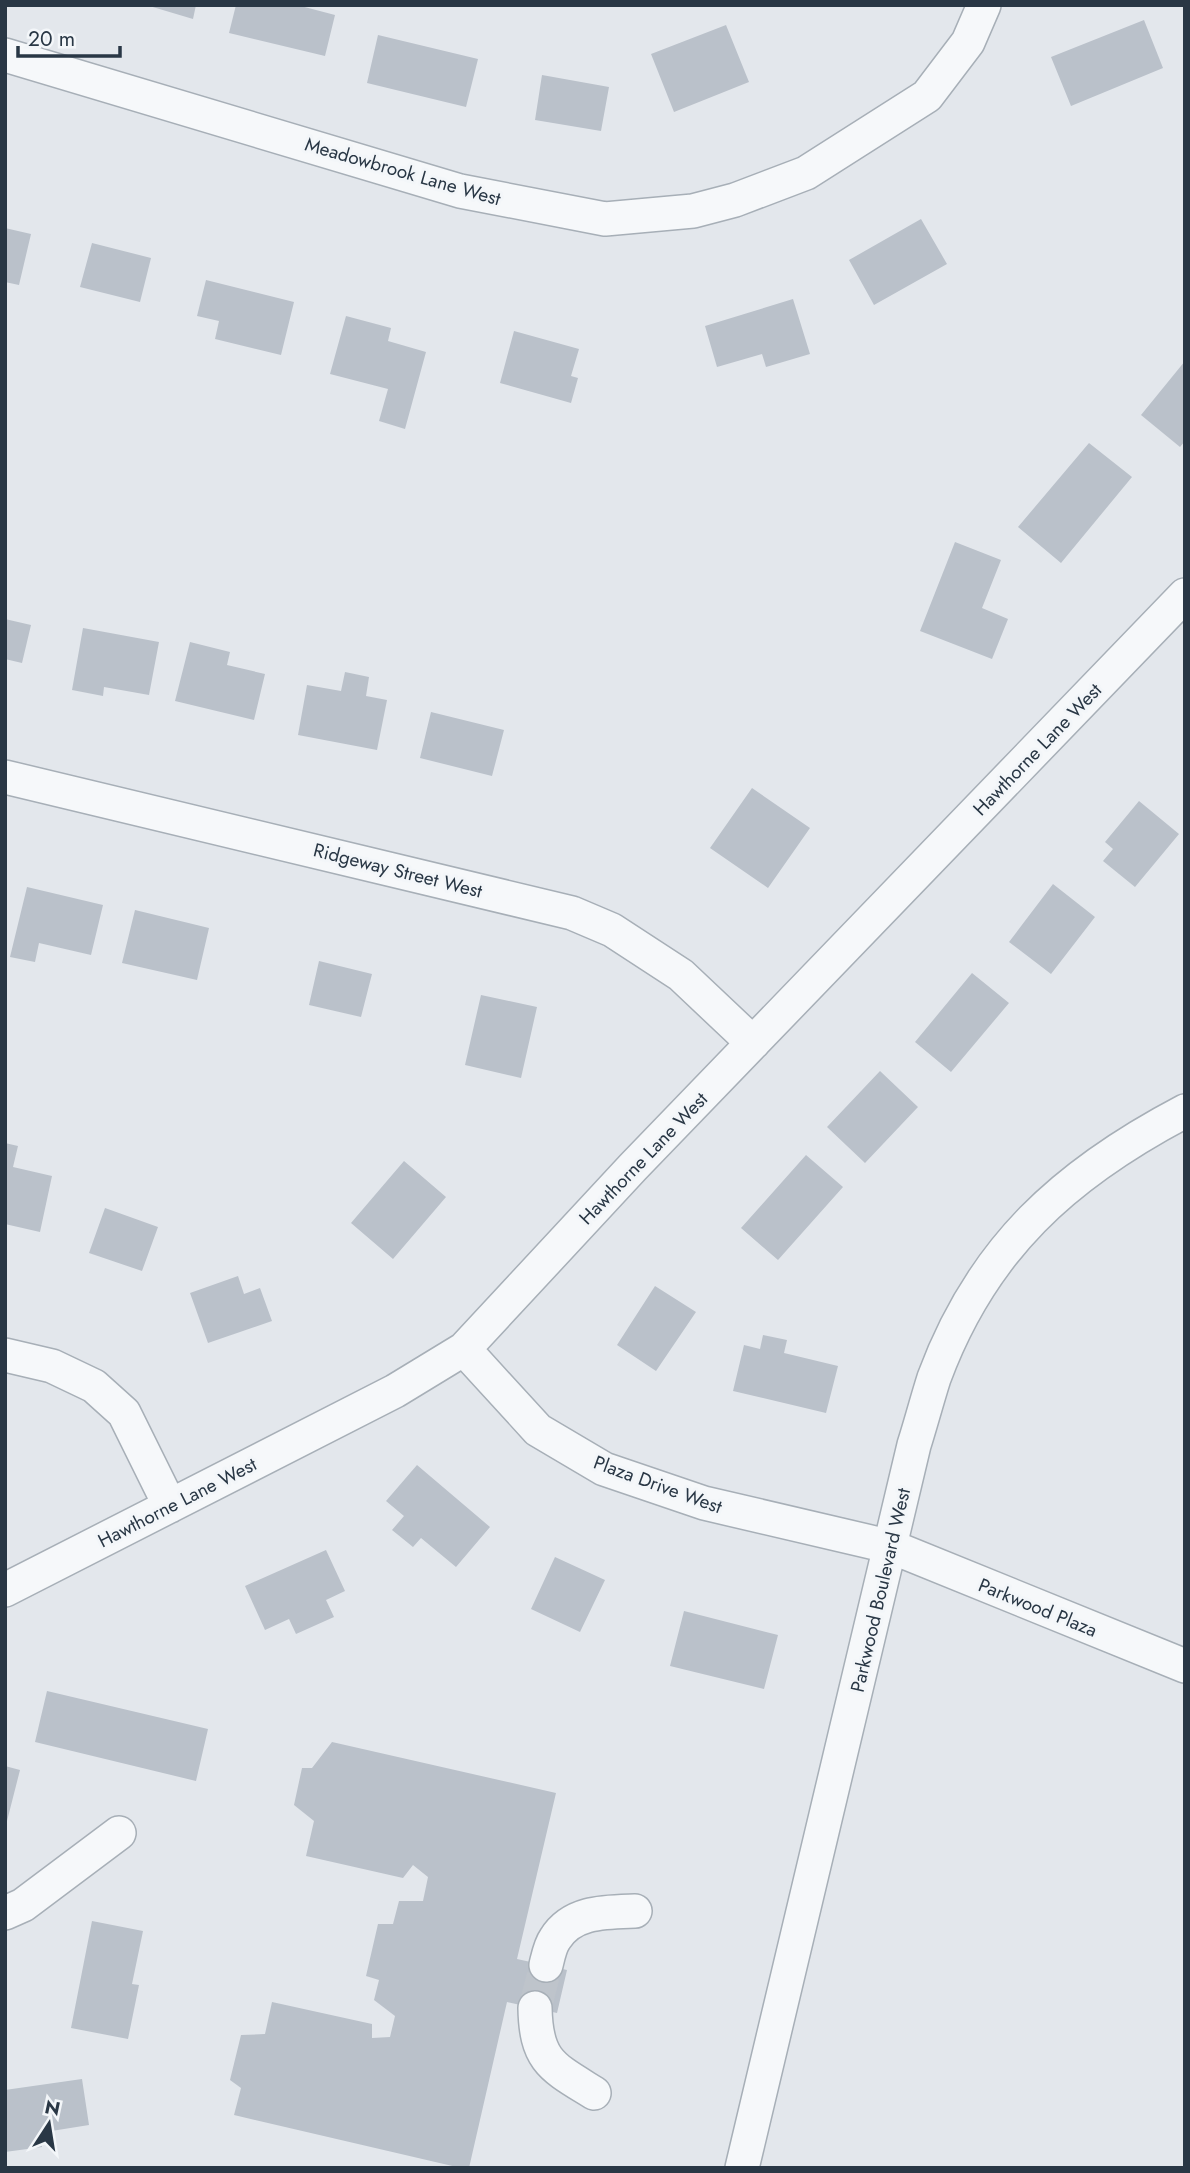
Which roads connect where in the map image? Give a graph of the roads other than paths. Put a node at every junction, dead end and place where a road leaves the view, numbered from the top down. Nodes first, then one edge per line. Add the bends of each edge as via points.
1 (984, 5) edge
2 (5, 55) edge
3 (1185, 595) edge
4 (5, 777) edge
5 (753, 1043) junction
6 (1185, 1111) edge
7 (464, 1349) junction
8 (5, 1355) edge
9 (170, 1506) junction
10 (892, 1547) junction
11 (5, 1590) edge
12 (1185, 1666) edge
13 (119, 1833) dead end
14 (635, 1911) dead end
15 (5, 1913) edge
16 (545, 1965) tunnel mouth
17 (535, 2008) tunnel mouth
18 (594, 2093) dead end
19 (742, 2168) edge

1 - 2 street, Meadowbrook Lane West via 968,42 927,96 806,173 693,211 605,219 460,191
3 - 5 street, Hawthorne Lane West
4 - 5 street, Ridgeway Street West via 572,913 612,930 681,975
5 - 7 street, Hawthorne Lane West
6 - 10 street, Parkwood Boulevard West via 1095,1165 1054,1197 1000,1255 963,1315 935,1377 914,1445
7 - 9 street, Hawthorne Lane West via 396,1391
7 - 10 street, Plaza Drive West via 538,1430 604,1469 704,1503
8 - 9 street via 52,1366 94,1386 124,1413
9 - 11 street, Hawthorne Lane West
10 - 12 street, Parkwood Plaza
10 - 19 street, Parkwood Boulevard West
13 - 15 street via 23,1905
14 - 16 street via 595,1913 569,1923 554,1939
17 - 18 street via 536,2035 552,2067

